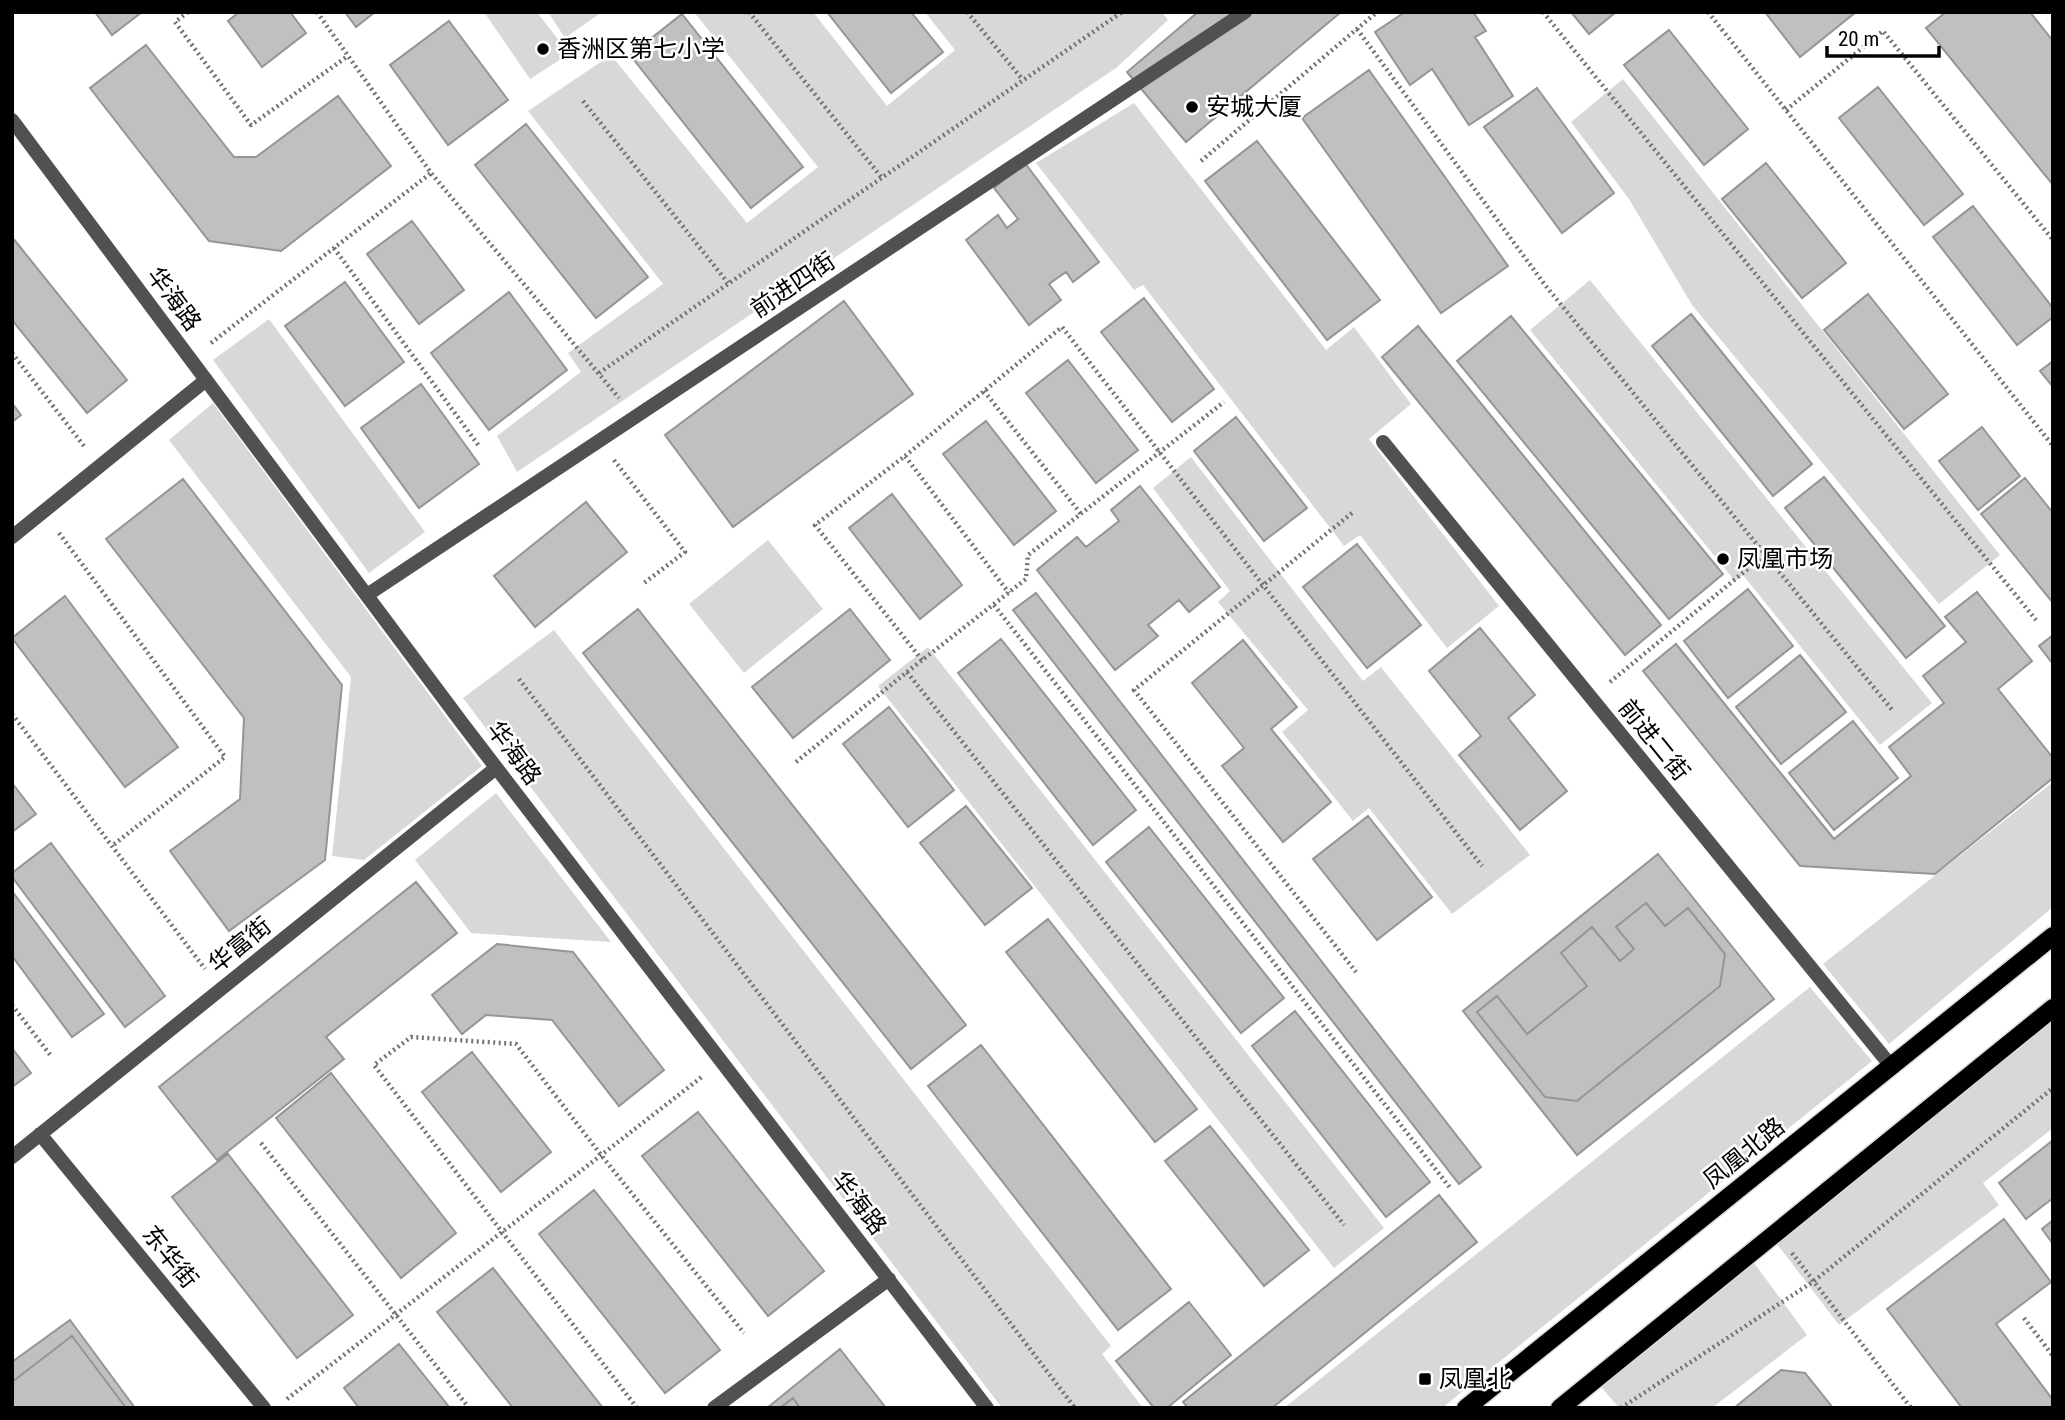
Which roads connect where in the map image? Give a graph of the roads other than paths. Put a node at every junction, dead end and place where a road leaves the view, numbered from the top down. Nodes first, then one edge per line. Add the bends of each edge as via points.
1 (1245, 12) edge
2 (12, 120) edge
3 (206, 380) junction
4 (1382, 442) dead end
5 (12, 537) edge
6 (367, 595) junction
7 (496, 768) junction
8 (2053, 936) edge
9 (2053, 1008) edge
10 (1891, 1066) junction
11 (40, 1135) junction
12 (12, 1157) edge
13 (889, 1279) junction
14 (264, 1408) edge
15 (714, 1408) edge
16 (987, 1408) edge
17 (1466, 1408) edge
18 (1560, 1408) edge

1 - 6 street, 前进四街
2 - 3 street, 华海路
3 - 5 street
3 - 6 street, 华海路
4 - 10 street, 前进二街
6 - 7 street, 华海路
7 - 11 street, 华富街
7 - 13 street, 华海路
8 - 10 main road, 凤凰北路
9 - 18 main road
10 - 17 main road, 凤凰北路
11 - 12 street, 华富街
11 - 14 street, 东华街
13 - 15 street
13 - 16 street, 华海路

